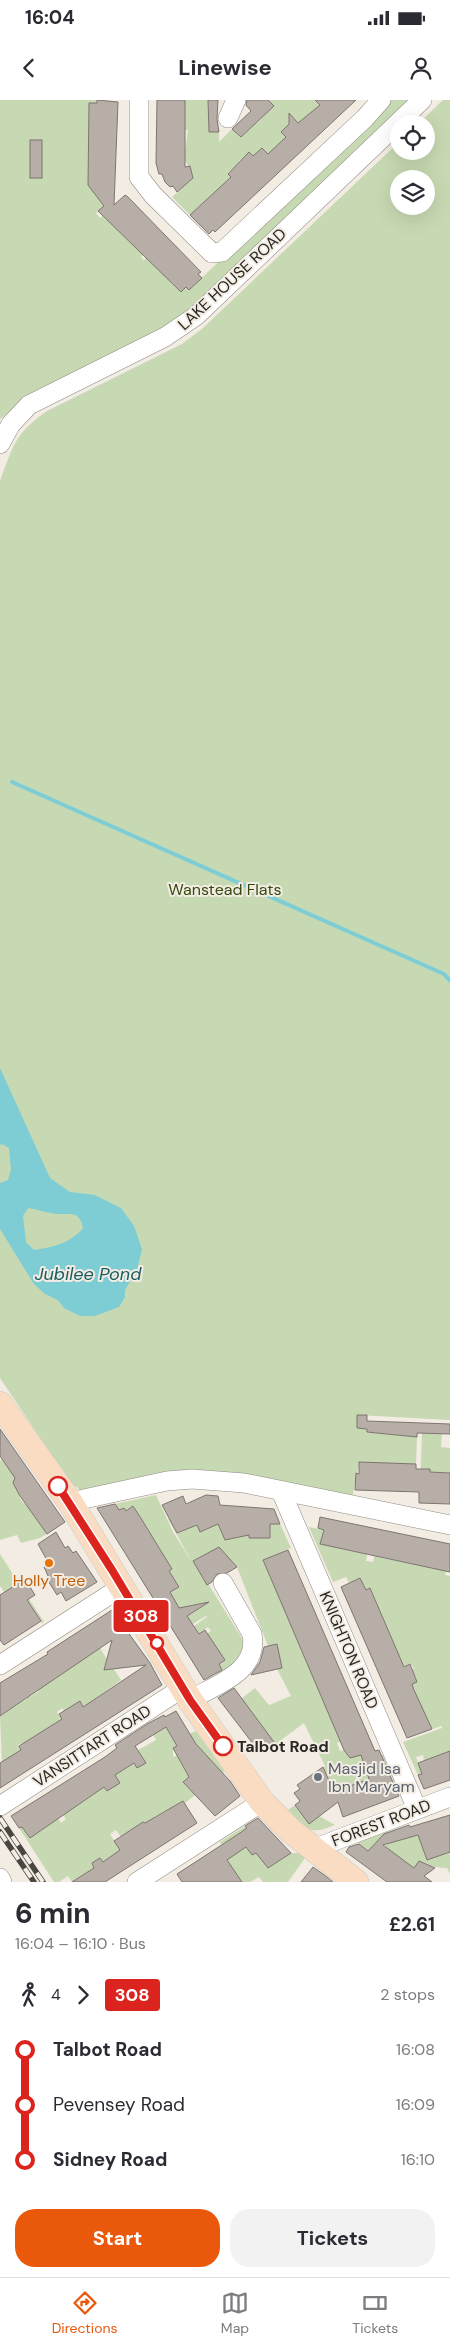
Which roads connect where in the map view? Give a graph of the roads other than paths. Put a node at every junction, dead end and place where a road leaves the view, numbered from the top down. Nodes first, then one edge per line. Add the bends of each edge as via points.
1 (139, 100) edge
2 (236, 100) edge
3 (381, 100) edge
4 (422, 100) edge
5 (228, 118) dead end
6 (0, 444) edge
7 (0, 1404) edge
8 (281, 1491) junction
9 (70, 1502) junction
10 (450, 1526) edge
11 (223, 1583) dead end
12 (123, 1586) junction
13 (0, 1663) edge
14 (187, 1694) junction
15 (450, 1797) edge
16 (262, 1802) junction
17 (0, 1806) edge
18 (417, 1808) junction
19 (313, 1849) junction
20 (163, 1875) edge
21 (0, 1878) edge
22 (2, 1882) edge
23 (137, 1882) edge
24 (356, 1882) edge

1 - 3 street, LAKE HOUSE ROAD via 139,177 212,253 222,252 366,118
2 - 5 street
4 - 6 street, LAKE HOUSE ROAD via 196,316 165,337 29,405 11,424
7 - 9 main road
8 - 9 street via 244,1483 192,1479 167,1481
8 - 10 street
8 - 18 street, KNIGHTON ROAD
9 - 12 main road
11 - 14 street, VANSITTART ROAD via 252,1634 251,1657 244,1668
12 - 13 street
12 - 14 main road
14 - 16 main road
14 - 17 street, VANSITTART ROAD
15 - 18 street, FOREST ROAD
16 - 19 main road
16 - 20 street
18 - 19 street, FOREST ROAD
19 - 24 main road
20 - 23 street
21 - 22 street

